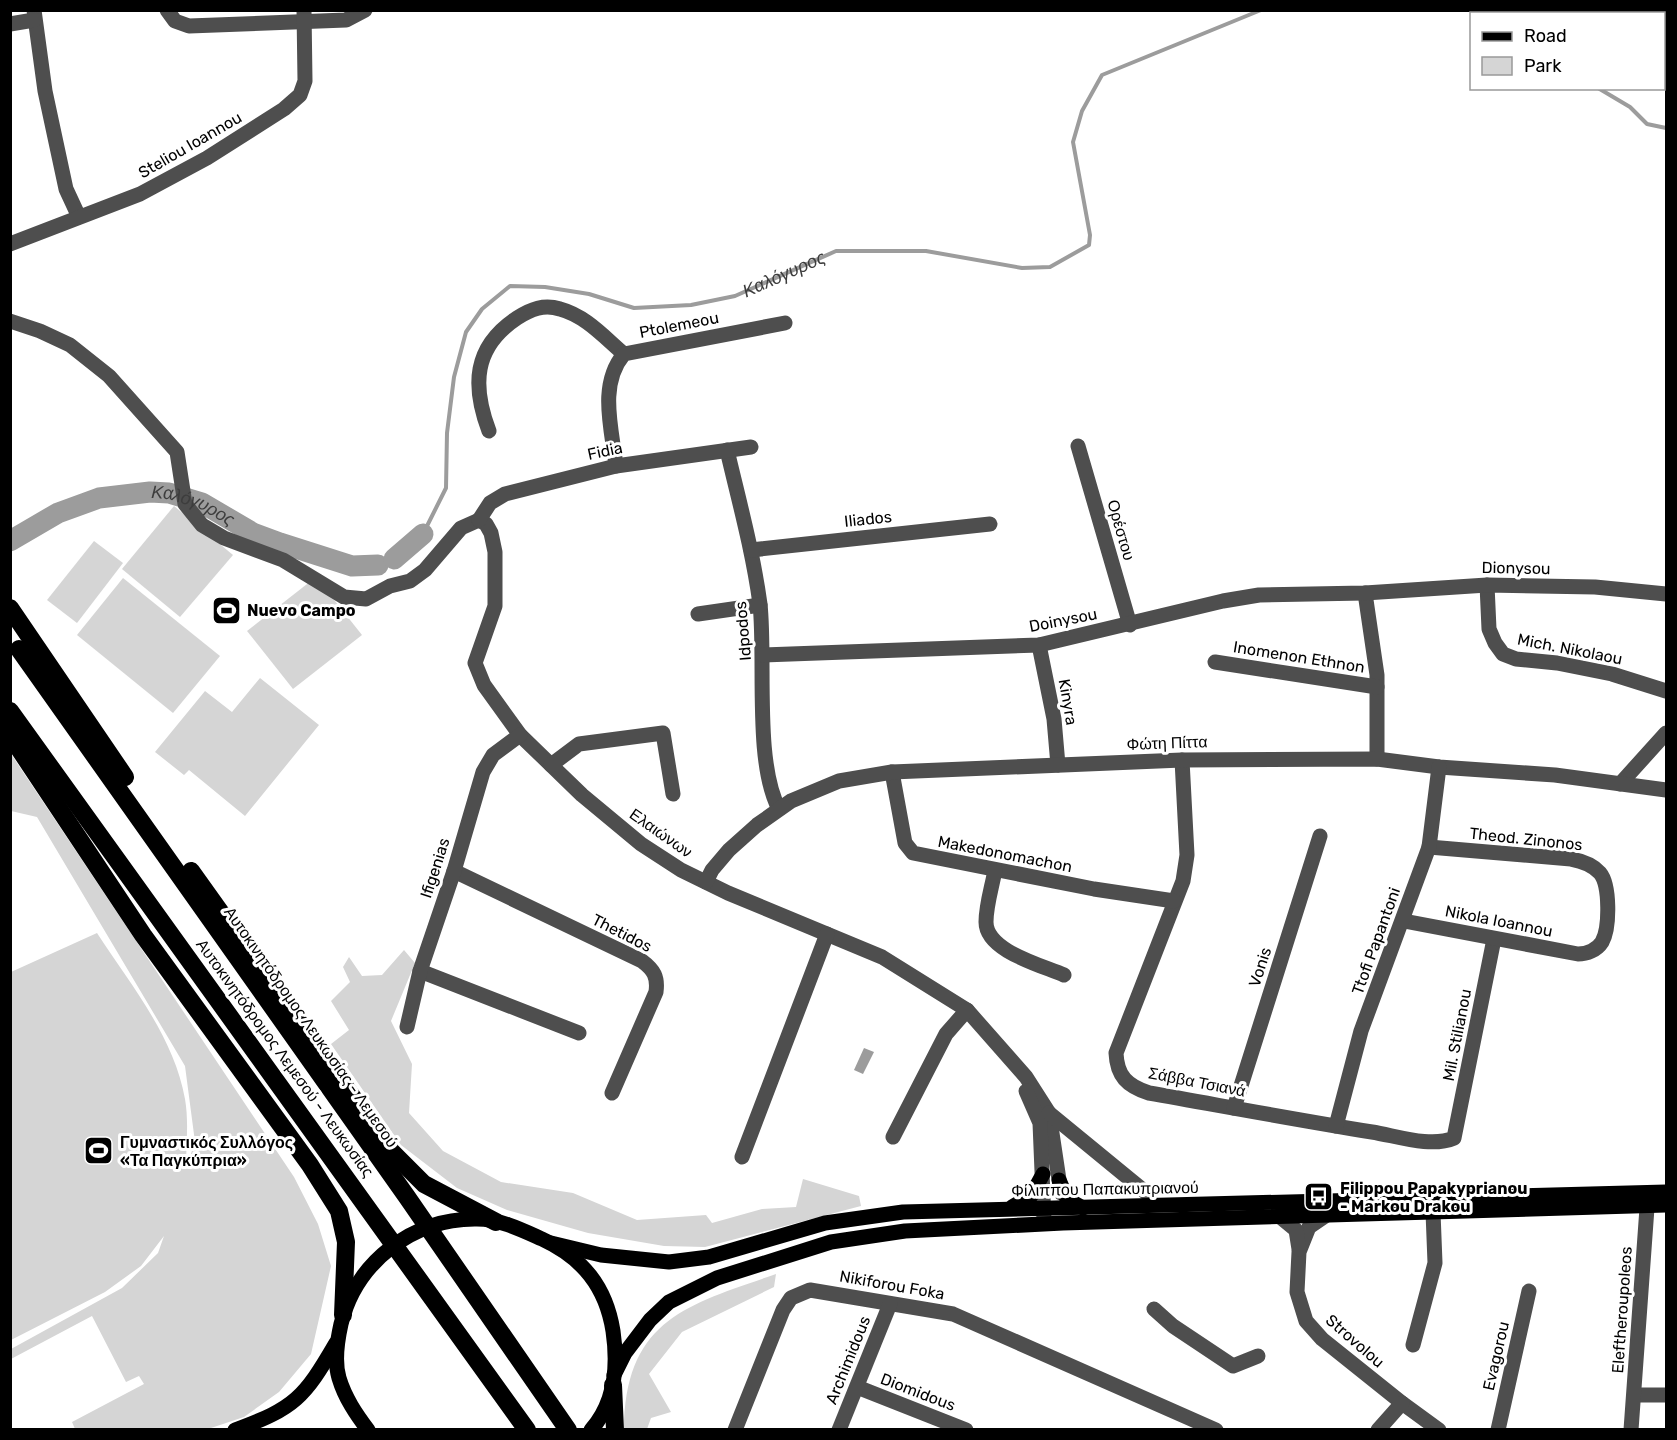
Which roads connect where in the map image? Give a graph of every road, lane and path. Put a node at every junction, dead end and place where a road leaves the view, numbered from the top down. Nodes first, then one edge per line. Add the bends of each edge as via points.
1 (167, 10) edge
2 (365, 10) edge
3 (34, 15) edge
4 (282, 16) edge
5 (304, 16) edge
6 (10, 24) edge
7 (79, 217) junction
8 (10, 244) edge
9 (10, 321) edge
10 (785, 323) dead end
11 (624, 354) junction
12 (489, 431) dead end
13 (1078, 446) dead end
14 (751, 447) dead end
15 (727, 450) junction
16 (616, 466) junction
17 (479, 520) junction
18 (990, 524) dead end
19 (751, 550) junction
20 (1487, 585) junction
21 (1365, 592) junction
22 (1666, 594) edge
23 (760, 605) junction
24 (10, 608) edge
25 (698, 614) dead end
26 (1130, 625) junction
27 (15, 644) edge
28 (1039, 645) junction
29 (763, 655) junction
30 (1215, 662) dead end
31 (1377, 687) junction
32 (1666, 691) edge
33 (10, 711) edge
34 (1666, 734) edge
35 (10, 735) edge
36 (520, 735) junction
37 (1377, 759) junction
38 (1182, 760) junction
39 (551, 765) junction
40 (1058, 765) junction
41 (1438, 767) junction
42 (892, 772) junction
43 (128, 783) junction
44 (1620, 784) junction
45 (1666, 790) edge
46 (673, 794) dead end
47 (779, 808) junction
48 (1320, 836) dead end
49 (1429, 847) junction
50 (995, 870) junction
51 (454, 871) junction
52 (706, 882) junction
53 (1174, 901) junction
54 (1404, 921) junction
55 (827, 934) junction
56 (1494, 939) junction
57 (1589, 952) joint
58 (420, 970) junction
59 (1064, 975) dead end
60 (967, 1010) junction
61 (407, 1027) dead end
62 (579, 1033) dead end
63 (1003, 1048) junction
64 (612, 1094) dead end
65 (1234, 1108) junction
66 (1049, 1113) junction
67 (1336, 1126) junction
68 (893, 1137) dead end
69 (1454, 1138) joint
70 (742, 1158) dead end
71 (1043, 1174) junction
72 (1059, 1180) junction
73 (1666, 1192) edge
74 (1149, 1195) dead end
75 (1647, 1200) junction
76 (1666, 1205) edge
77 (1083, 1208) junction
78 (1006, 1209) junction
79 (1433, 1212) junction
80 (1328, 1214) junction
81 (1063, 1215) junction
82 (1044, 1216) junction
83 (1279, 1216) junction
84 (496, 1222) junction
85 (551, 1244) junction
86 (1299, 1252) junction
87 (1529, 1291) dead end
88 (890, 1304) junction
89 (1154, 1309) dead end
90 (343, 1315) junction
91 (337, 1342) junction
92 (1413, 1345) dead end
93 (1258, 1356) dead end
94 (614, 1380) junction
95 (857, 1387) junction
96 (1635, 1395) junction
97 (1666, 1395) edge
98 (1402, 1403) junction
99 (235, 1430) edge
100 (368, 1430) edge
101 (527, 1430) edge
102 (568, 1430) edge
103 (591, 1430) edge
104 (615, 1430) edge
105 (735, 1430) edge
106 (839, 1430) edge
107 (966, 1430) edge
108 (1216, 1430) edge
109 (1378, 1430) edge
110 (1439, 1430) edge
111 (1497, 1430) edge
112 (1631, 1430) edge

1 - 4 street via 175,21 189,26
2 - 5 street via 350,19
3 - 6 street
3 - 7 street via 66,189
4 - 5 street
5 - 7 street, Steliou Ioannou via 305,81 300,95 266,121 174,177
7 - 8 street, Steliou Ioannou
9 - 17 street, Fidia via 70,345 109,376 177,452 185,500 194,517 212,532 282,560 344,597 360,600 410,581 425,570 461,528
10 - 11 street, Ptolemeou
11 - 12 street via 595,327 570,312 549,306 528,311 502,328 483,357 478,398
11 - 16 street, Ptolemeou via 608,381
13 - 26 street, Ορέστου
14 - 15 street, Fidia
15 - 16 street, Fidia
15 - 19 street, Idpodos
16 - 17 street, Fidia via 505,494 490,503
17 - 36 street, Ελαιώνων via 491,533 495,552 495,606 475,663 484,685
18 - 19 street, Iliados
19 - 23 street, Idpodos
20 - 21 street, Dionysou
20 - 22 street, Dionysou via 1595,587
20 - 32 street, Mich. Nikolaou via 1489,628 1503,654 1612,674
21 - 26 street, Doinysou via 1243,597
21 - 31 street
23 - 25 street
23 - 29 street, Idpodos
24 - 43 highway
26 - 28 street, Doinysou
27 - 43 highway
27 - 102 highway, Αυτοκινητόδρομος Λευκωσίας - Λεμεσού
28 - 29 street, Doinysou
28 - 40 street, Kinyra via 1054,719
29 - 47 street, Idpodos via 768,781
30 - 31 street, Inomenon Ethnon
31 - 37 street
33 - 101 highway, Αυτοκινητόδρομος Λεμεσού - Λευκωσίας
34 - 44 street
35 - 90 highway via 143,935 339,1211 346,1242
36 - 39 street, Ελαιώνων
36 - 51 street, Ifigenias via 493,755 483,772
37 - 38 street, Φώτη Πίττα
37 - 41 street, Φώτη Πίττα
38 - 40 street, Φώτη Πίττα
38 - 53 street, Σάββα Τσιανά via 1187,855 1183,881
39 - 46 street via 579,744 663,733
39 - 52 street, Ελαιώνων via 641,844
40 - 42 street, Φώτη Πίττα
41 - 44 street, Φώτη Πίττα
41 - 49 street, Ttofi Papantoni
42 - 47 street, Φώτη Πίττα via 839,781
42 - 50 street, Makedonomachon via 908,850
43 - 84 highway via 391,1150 424,1184
44 - 45 street, Φώτη Πίττα
47 - 52 street, Φώτη Πίττα via 729,850
48 - 65 street, Vonis
49 - 54 street, Ttofi Papantoni
49 - 57 street, Theod. Zinonos via 1571,859 1593,867 1604,878 1608,898 1603,940
50 - 53 street, Makedonomachon
50 - 59 street via 986,921 990,938 1003,948
51 - 58 street, Ifigenias
51 - 64 street, Thetidos via 642,961 653,970 656,992
52 - 55 street, Ελαιώνων
53 - 65 street, Σάββα Τσιανά via 1117,1047 1118,1069 1126,1082 1140,1090
54 - 56 street, Nikola Ioannou
54 - 67 street, Ttofi Papantoni via 1361,1031
55 - 60 street, Ελαιώνων via 882,957
55 - 70 street
56 - 57 street, Nikola Ioannou via 1578,954
56 - 69 street, Mil. Stilianou
58 - 61 street, Ifigenias
58 - 62 street
60 - 63 street, Ελαιώνων
60 - 68 street via 946,1034
63 - 66 street, Ελαιώνων
63 - 71 street, Ελαιώνων via 1038,1116
65 - 67 street, Σάββα Τσιανά
66 - 72 street, Ελαιώνων
66 - 74 street
67 - 69 street, Σάββα Τσιανά via 1432,1141
71 - 78 main road via 1032,1197
71 - 82 street, Ελαιώνων
72 - 77 main road via 1067,1199
72 - 81 street, Ελαιώνων
73 - 75 main road, Φίλιππου Παπακυπριανού
75 - 76 main road, Φίλιππου Παπακυπριανού
75 - 77 main road, Φίλιππου Παπακυπριανού
75 - 79 main road, Φίλιππου Παπακυπριανού
75 - 96 street, Eleftheroupoleos
77 - 81 main road, Φίλιππου Παπακυπριανού
78 - 82 main road, Φίλιππου Παπακυπριανού
78 - 85 main road, Φίλιππου Παπακυπριανού via 903,1212 825,1223 709,1257 669,1262 601,1255
79 - 80 main road, Φίλιππου Παπακυπριανού
79 - 92 street via 1433,1271
80 - 83 main road, Φίλιππου Παπακυπριανού
80 - 86 street, Strovolou via 1309,1227
81 - 82 main road, Φίλιππου Παπακυπριανού
81 - 83 main road, Φίλιππου Παπακυπριανού
82 - 94 main road, Φίλιππου Παπακυπριανού via 831,1242 717,1278 669,1302 654,1316 625,1353
83 - 86 street, Strovolou via 1296,1230
84 - 85 main road
84 - 90 main road via 477,1219 435,1224 399,1240 365,1274
85 - 94 main road via 584,1266 605,1300 617,1353
86 - 98 street, Strovolou via 1297,1292 1306,1321 1322,1339
87 - 111 street, Evagorou
88 - 95 street, Archimidous
88 - 105 street, Nikiforou Foka via 815,1290 791,1298
88 - 108 street, Nikiforou Foka via 953,1314
89 - 93 street via 1233,1366
90 - 91 main road
91 - 99 main road via 296,1402 275,1415
91 - 100 main road via 339,1377 354,1412
94 - 103 main road via 601,1419
94 - 104 highway
95 - 106 street, Archimidous
95 - 107 street, Diomidous
96 - 97 street
96 - 112 street, Eleftheroupoleos
98 - 109 street
98 - 110 street, Strovolou

